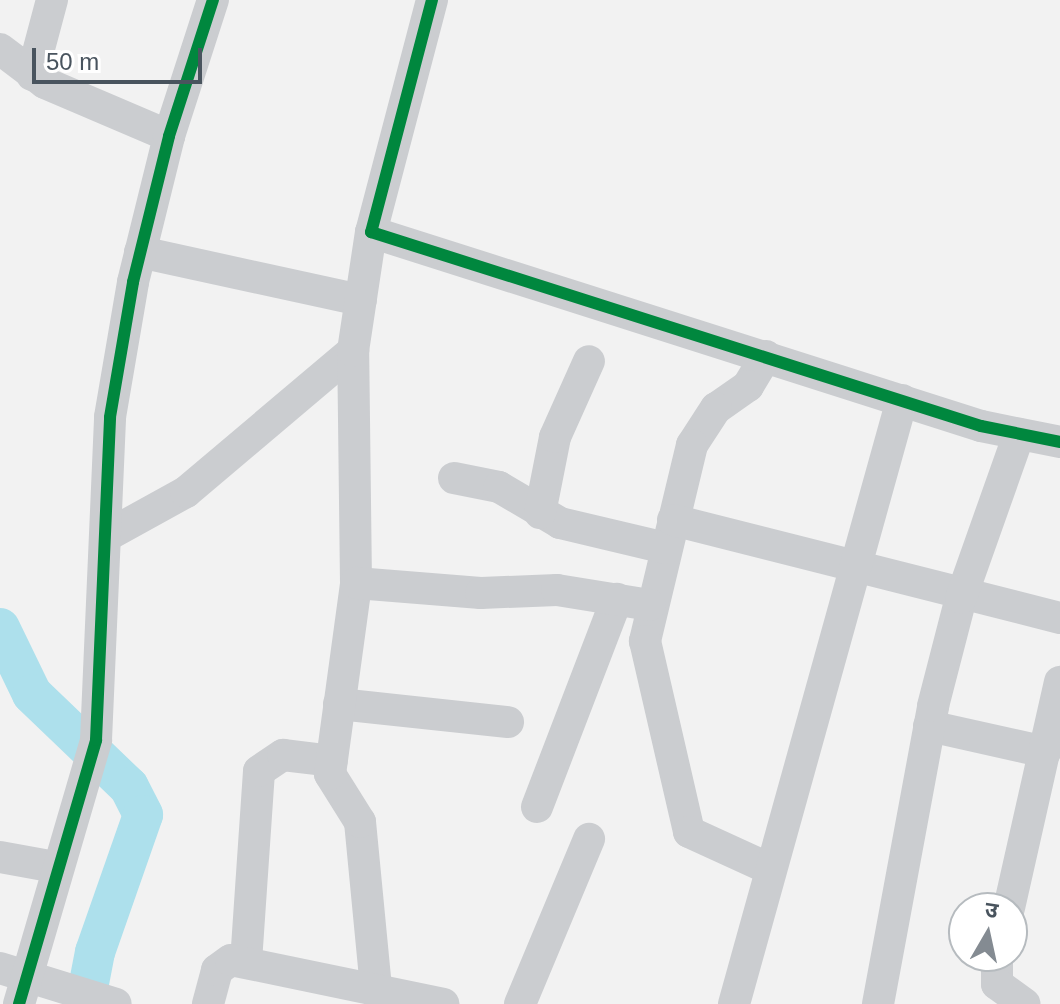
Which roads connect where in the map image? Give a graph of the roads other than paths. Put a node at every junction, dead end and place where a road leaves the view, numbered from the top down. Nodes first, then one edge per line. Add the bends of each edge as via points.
1 (52, 0) edge
2 (213, 0) edge
3 (432, 0) edge
4 (0, 49) edge
5 (32, 75) junction
6 (169, 136) junction
7 (371, 232) junction
8 (140, 252) junction
9 (361, 300) junction
10 (353, 351) junction
11 (766, 356) junction
12 (589, 361) dead end
13 (902, 400) junction
14 (1019, 434) junction
15 (1060, 442) edge
16 (454, 478) dead end
17 (540, 513) junction
18 (670, 534) junction
19 (108, 535) junction
20 (855, 564) junction
21 (356, 583) junction
22 (963, 594) junction
23 (617, 599) junction
24 (650, 605) junction
25 (1060, 618) edge
26 (1060, 682) edge
27 (339, 704) junction
28 (508, 722) dead end
29 (929, 726) junction
30 (1052, 735) edge
31 (332, 761) junction
32 (537, 807) dead end
33 (589, 839) dead end
34 (0, 857) edge
35 (55, 867) junction
36 (770, 869) junction
37 (1013, 892) edge
38 (246, 962) junction
39 (997, 972) edge
40 (15, 982) edge
41 (376, 988) junction
42 (114, 1004) edge
43 (208, 1004) edge
44 (444, 1004) edge
45 (520, 1004) edge
46 (734, 1004) edge
47 (878, 1004) edge
48 (1025, 1004) edge

1 - 5 street
2 - 6 street
3 - 7 street
4 - 5 street
5 - 6 street
6 - 8 street
7 - 9 street
7 - 11 street
8 - 9 street
8 - 19 street via 110,417
9 - 10 street
10 - 19 street via 186,492
10 - 21 street
11 - 13 street
11 - 18 street via 748,386 716,408 700,429
12 - 17 street via 555,437
13 - 14 street
13 - 20 street
14 - 15 street
14 - 22 street
16 - 17 street via 499,487
17 - 18 street via 579,529
18 - 20 street
18 - 24 street
19 - 35 street via 96,740
20 - 22 street
20 - 36 street
21 - 23 street via 481,593 557,590
21 - 27 street
22 - 25 street
22 - 29 street
23 - 24 street
23 - 32 street
24 - 36 street via 645,641 689,832
26 - 30 street
27 - 28 street
27 - 31 street
29 - 30 street
29 - 47 street
30 - 37 street
31 - 38 street via 283,755 259,771
31 - 41 street via 331,784 356,809 360,822
33 - 45 street
34 - 35 street
35 - 40 street
36 - 46 street
38 - 41 street
38 - 43 street via 221,963
39 - 48 street via 997,984
40 - 42 street
41 - 44 street

